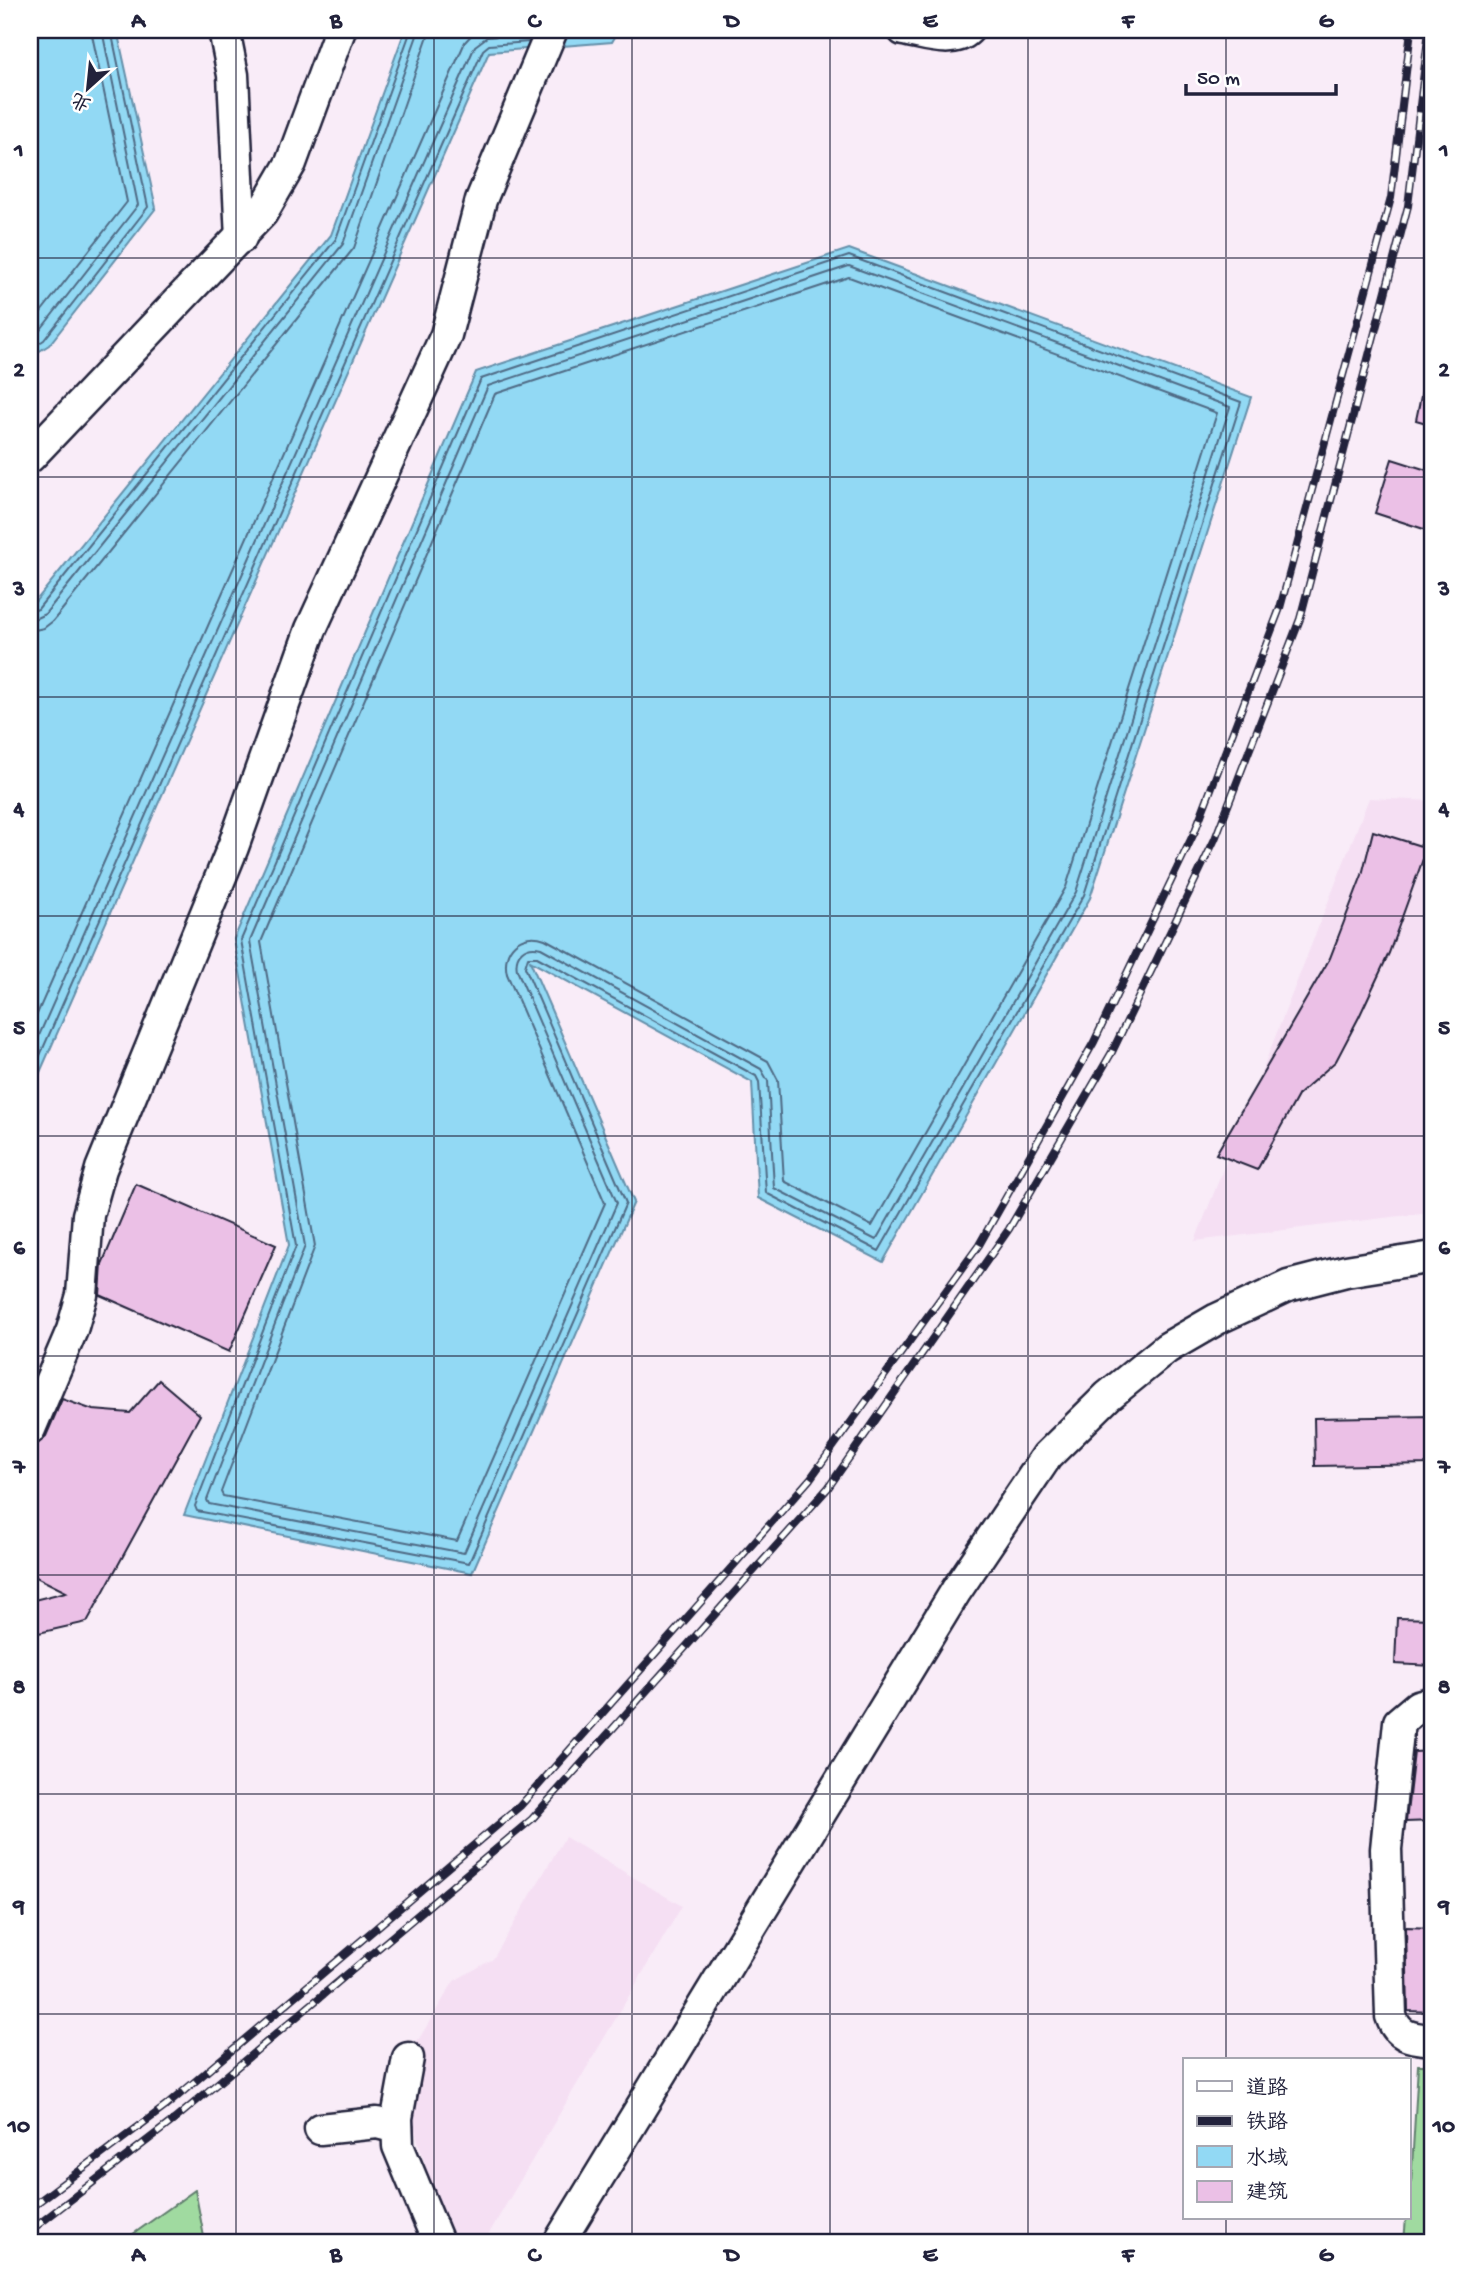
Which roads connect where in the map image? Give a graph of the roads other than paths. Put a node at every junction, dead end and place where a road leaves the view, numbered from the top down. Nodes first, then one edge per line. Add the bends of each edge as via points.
1 (224, 30) edge
2 (242, 30) edge
3 (340, 30) edge
4 (552, 30) edge
5 (903, 30) edge
6 (968, 30) edge
7 (233, 75) junction
8 (241, 238) junction
9 (30, 457) edge
10 (1433, 1257) edge
11 (30, 1429) edge
12 (1433, 1702) edge
13 (1433, 2040) edge
14 (408, 2058) dead end
15 (397, 2128) junction
16 (320, 2129) dead end
17 (438, 2242) edge
18 (559, 2242) edge

1 - 7 street
2 - 7 street
3 - 8 street via 292,163
4 - 11 street via 481,200 446,335 311,629 233,847 101,1169 88,1214 82,1295
5 - 6 street via 950,37
7 - 8 street
8 - 9 street
10 - 18 street via 1288,1286 1217,1319 1167,1348 1046,1456 956,1591
12 - 13 street via 1418,1706 1399,1722 1386,1849 1391,2016 1404,2035
14 - 15 street
15 - 16 street via 377,2123
15 - 17 street via 398,2146

